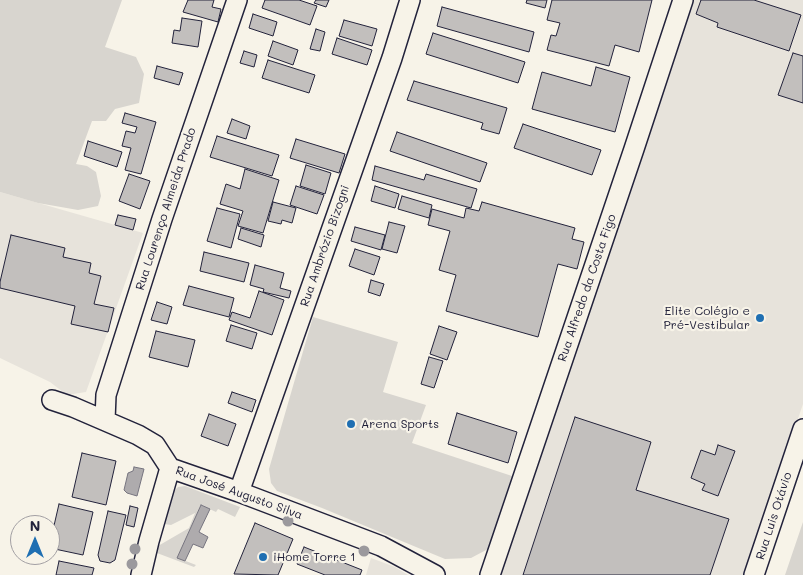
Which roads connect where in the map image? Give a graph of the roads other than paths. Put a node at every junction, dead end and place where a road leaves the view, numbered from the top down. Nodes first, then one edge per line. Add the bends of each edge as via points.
1 (237, 0) edge
2 (410, 0) edge
3 (683, 0) edge
4 (52, 400) dead end
5 (105, 420) junction
6 (803, 429) edge
7 (170, 468) junction
8 (239, 492) junction
9 (141, 575) edge
10 (435, 575) edge
11 (490, 575) edge
12 (754, 575) edge

1 - 5 street, Rua Lourenço Almeida Prado via 106,395
2 - 8 street, Rua Ambrózio Bizogni
3 - 11 street, Rua Alfredo da Costa Figo
4 - 5 street, Rua José Augusto Silva
5 - 7 street, Rua José Augusto Silva via 155,445
6 - 12 street, Rua Luis Otávio
7 - 8 street, Rua José Augusto Silva
7 - 9 street
8 - 10 street, Rua José Augusto Silva via 381,546

